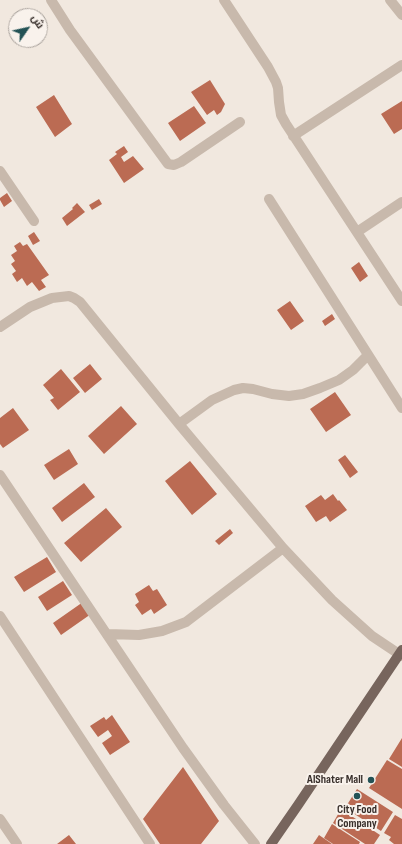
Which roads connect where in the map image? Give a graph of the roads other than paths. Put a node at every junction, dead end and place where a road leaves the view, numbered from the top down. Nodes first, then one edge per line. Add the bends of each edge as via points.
1 (51, 0) edge
2 (224, 0) edge
3 (390, 0) edge
4 (402, 15) edge
5 (402, 65) edge
6 (240, 122) dead end
7 (293, 136) junction
8 (0, 171) edge
9 (269, 199) dead end
10 (402, 202) edge
11 (34, 221) dead end
12 (358, 232) junction
13 (402, 301) edge
14 (0, 327) edge
15 (368, 355) junction
16 (402, 408) edge
17 (179, 424) junction
18 (0, 475) edge
19 (283, 548) junction
20 (0, 616) edge
21 (108, 634) junction
22 (401, 654) edge
23 (0, 819) edge
24 (17, 844) edge
25 (150, 844) edge
26 (255, 844) edge
27 (271, 844) edge

1 - 6 street via 74,36 168,164 181,162
2 - 7 street via 274,77 281,115
3 - 4 street
5 - 7 street
7 - 12 street
8 - 11 street
9 - 15 street
10 - 12 street
12 - 13 street
14 - 17 street via 30,307 52,298 74,298 80,302
15 - 16 street
15 - 17 street via 339,380 320,388 289,396 253,389 234,390 212,400
17 - 19 street
18 - 21 street
19 - 21 street via 186,622 162,631 139,635
19 - 22 street via 332,600 372,636
20 - 25 street
21 - 26 street via 183,748
22 - 27 main road
23 - 24 street

